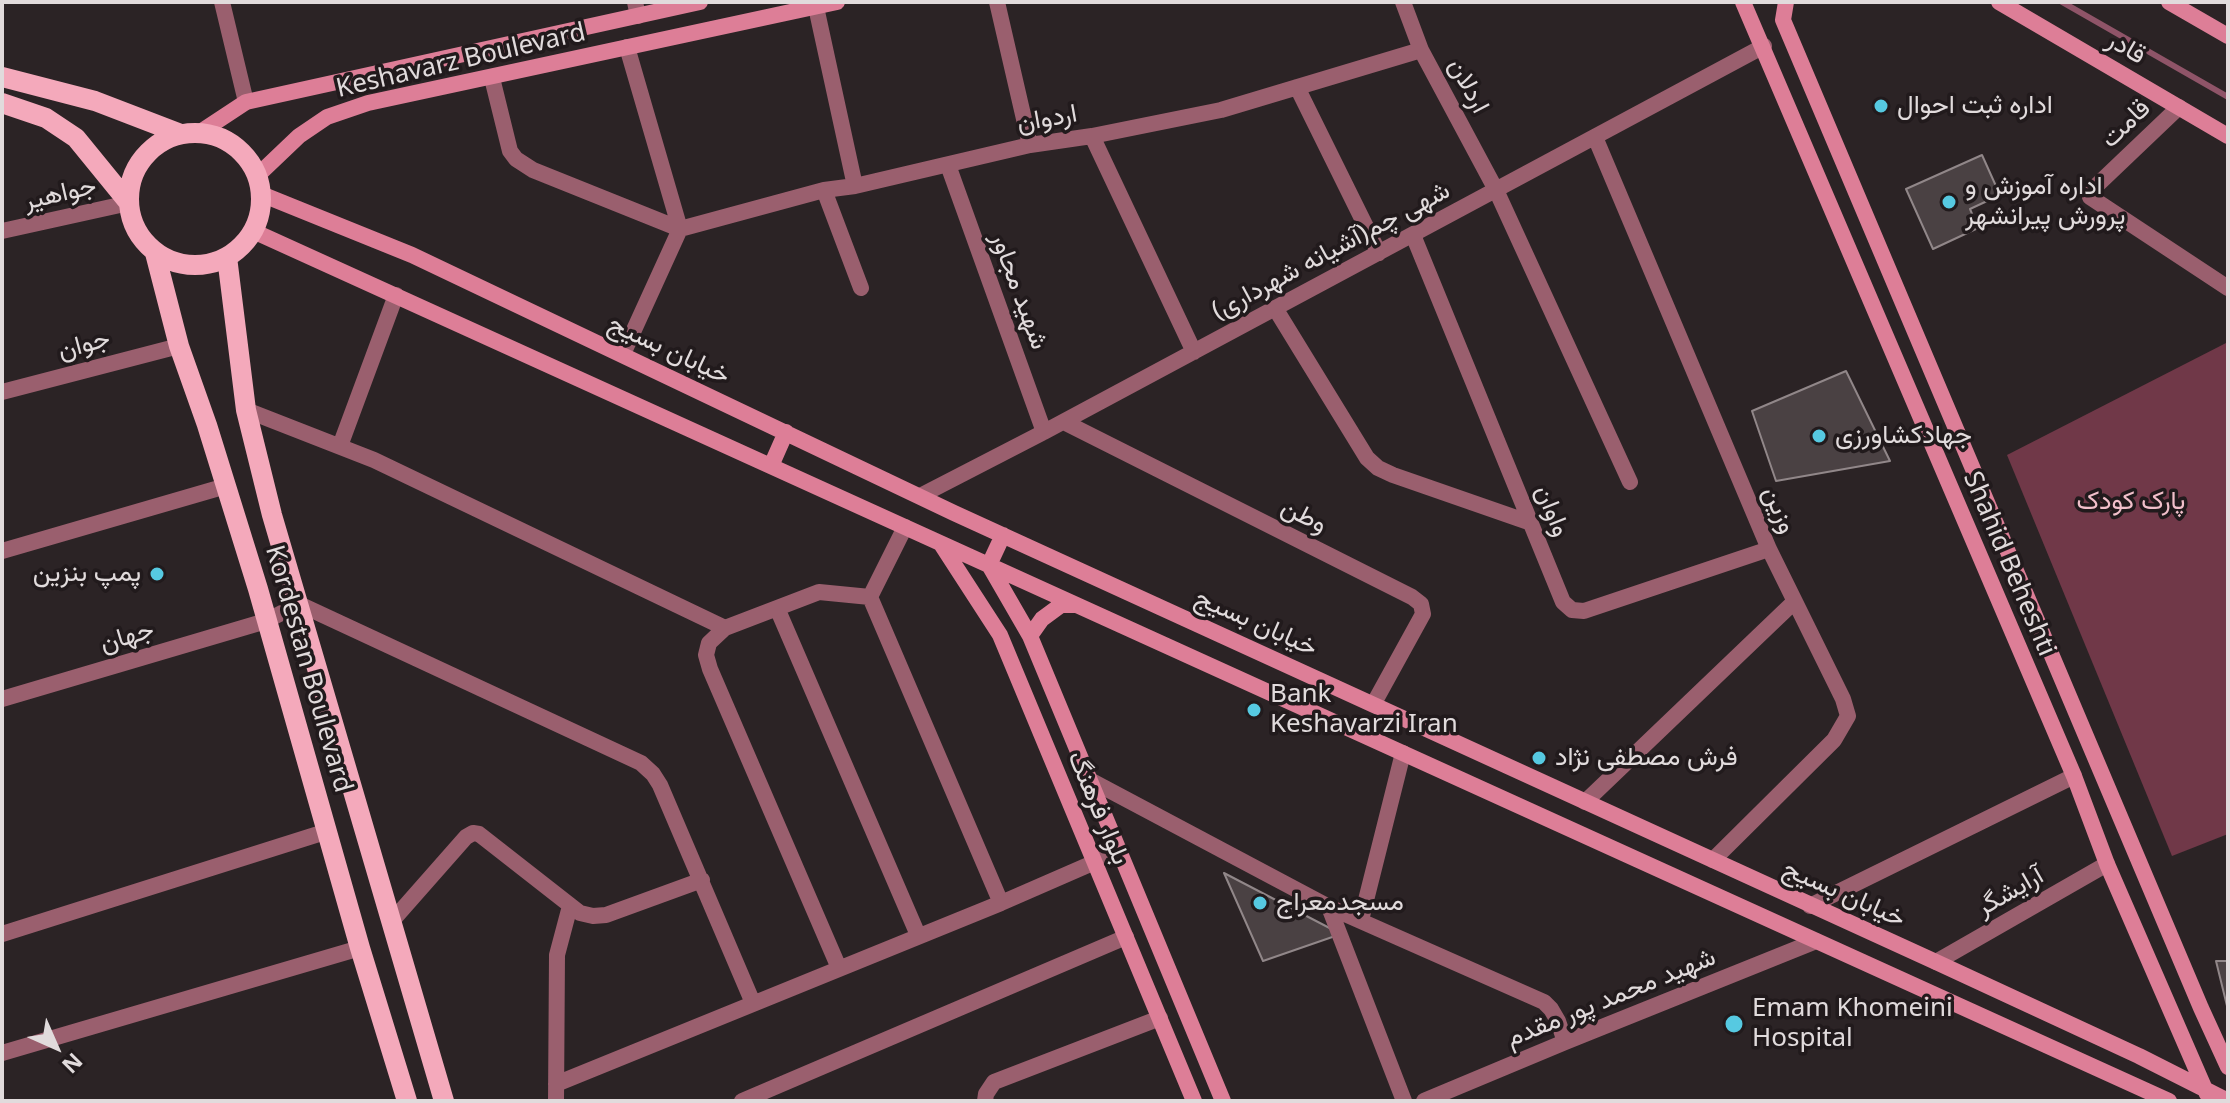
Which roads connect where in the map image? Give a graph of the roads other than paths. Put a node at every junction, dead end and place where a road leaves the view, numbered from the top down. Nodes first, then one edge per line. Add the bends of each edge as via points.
1 (222, 2) edge
2 (700, 2) edge
3 (837, 2) edge
4 (997, 2) edge
5 (1403, 2) edge
6 (1743, 2) edge
7 (1786, 2) edge
8 (1999, 2) edge
9 (2169, 2) edge
10 (816, 7) junction
11 (636, 9) edge
12 (2228, 36) edge
13 (1764, 46) junction
14 (627, 47) junction
15 (1421, 50) junction
16 (2, 77) edge
17 (492, 78) junction
18 (1297, 87) junction
19 (246, 102) junction
20 (2, 103) edge
21 (1819, 104) junction
22 (2179, 107) junction
23 (1793, 115) junction
24 (190, 134) junction
25 (1092, 136) junction
26 (2228, 136) edge
27 (1595, 137) junction
28 (1030, 145) junction
29 (948, 165) junction
30 (259, 185) junction
31 (855, 186) junction
32 (824, 190) junction
33 (1496, 190) junction
34 (129, 203) junction
35 (680, 229) junction
36 (2, 231) edge
37 (253, 231) junction
38 (1413, 235) junction
39 (1877, 243) junction
40 (1851, 252) junction
41 (155, 253) junction
42 (1379, 253) junction
43 (227, 257) junction
44 (861, 288) dead end
45 (2228, 288) edge
46 (396, 295) junction
47 (1275, 308) junction
48 (179, 346) junction
49 (1194, 352) junction
50 (623, 354) junction
51 (2, 392) edge
52 (246, 410) junction
53 (1064, 422) junction
54 (786, 432) junction
55 (1044, 432) junction
56 (340, 446) junction
57 (771, 466) junction
58 (1630, 482) dead end
59 (226, 486) junction
60 (1981, 487) junction
61 (920, 496) junction
62 (1955, 498) junction
63 (1531, 523) junction
64 (905, 527) junction
65 (1003, 535) junction
66 (940, 542) junction
67 (1769, 549) junction
68 (2, 551) edge
69 (989, 565) junction
70 (870, 597) junction
71 (1794, 602) junction
72 (299, 604) junction
73 (1077, 605) junction
74 (777, 608) junction
75 (266, 621) junction
76 (725, 628) junction
77 (1027, 630) junction
78 (1000, 635) junction
79 (2, 699) edge
80 (1374, 703) junction
81 (1403, 753) junction
82 (2074, 776) junction
83 (1088, 779) junction
84 (1585, 802) junction
85 (328, 831) junction
86 (1118, 852) junction
87 (1713, 860) junction
88 (1096, 863) junction
89 (2107, 864) junction
90 (702, 880) junction
91 (1001, 903) junction
92 (570, 906) junction
93 (1810, 906) junction
94 (1329, 907) junction
95 (1361, 920) junction
96 (392, 921) junction
97 (2, 934) edge
98 (918, 935) junction
99 (1126, 937) junction
100 (1816, 941) junction
101 (360, 948) junction
102 (1936, 962) junction
103 (839, 968) junction
104 (753, 1003) junction
105 (2201, 1008) junction
106 (1160, 1018) junction
107 (1565, 1042) junction
108 (2228, 1043) edge
109 (2, 1053) edge
110 (2228, 1067) edge
111 (556, 1093) edge
112 (2208, 1096) edge
113 (407, 1101) edge
114 (444, 1101) edge
115 (742, 1101) edge
116 (985, 1101) edge
117 (1194, 1101) edge
118 (1223, 1101) edge
119 (1404, 1101) edge
120 (1424, 1101) edge
121 (2169, 1101) edge
122 (2228, 1101) edge

1 - 19 street
2 - 11 main road, Keshavarz Boulevard
3 - 10 main road, Keshavarz Boulevard
4 - 28 street
5 - 15 street, اردلان
6 - 13 main road, Shahid Beheshti
7 - 21 main road, Shahid Beheshti via 1783,20
8 - 22 main road, قادر
9 - 12 main road
10 - 14 main road, Keshavarz Boulevard
10 - 31 street
11 - 19 main road, Keshavarz Boulevard
13 - 23 main road, Shahid Beheshti
13 - 27 street, شهی چم(آشیانه شهرداری)
14 - 17 main road, Keshavarz Boulevard
14 - 35 street
15 - 18 street, اردوان
15 - 33 street, اردلان
16 - 24 main road via 95,101
17 - 30 main road, Keshavarz Boulevard via 368,103 327,117 299,136
17 - 35 street via 516,159
18 - 25 street, اردوان via 1221,110
18 - 42 street
19 - 24 main road, Keshavarz Boulevard
20 - 34 main road via 46,118 76,138
21 - 23 main road
21 - 39 main road, Shahid Beheshti
22 - 26 main road, قادر
22 - 45 street, قامت via 2090,197
23 - 40 main road, Shahid Beheshti
24 - 30 main road via 217,137 235,146 248,159
24 - 34 main road via 164,141 149,152 130,184
25 - 28 street, اردوان
25 - 49 street
27 - 33 street, شهی چم(آشیانه شهرداری)
27 - 67 street, وزین
28 - 29 street, اردوان
29 - 31 street, اردوان
29 - 55 street, شهید مجاور
30 - 37 main road via 260,213
30 - 50 main road, خیابان بسیج
31 - 32 street, اردوان
32 - 35 street, اردوان
32 - 44 street
33 - 38 street, شهی چم(آشیانه شهرداری)
33 - 58 street, اردلان
34 - 36 street, جواهیر
34 - 41 main road via 133,222
35 - 50 street
37 - 43 main road
37 - 46 main road, خیابان بسیج
38 - 42 street, شهی چم(آشیانه شهرداری)
38 - 63 street, واوان
39 - 40 main road
39 - 60 main road, Shahid Beheshti
40 - 62 main road, Shahid Beheshti
41 - 43 main road via 191,266
41 - 48 main road, Kordestan Boulevard
42 - 47 street, شهی چم(آشیانه شهرداری)
43 - 52 main road, Kordestan Boulevard
46 - 56 street
46 - 57 main road, خیابان بسیج
47 - 49 street, شهی چم(آشیانه شهرداری)
47 - 63 street via 1378,468
48 - 51 street, جوان
48 - 59 main road, Kordestan Boulevard
49 - 53 street, شهی چم(آشیانه شهرداری)
50 - 54 main road, خیابان بسیج
52 - 56 street
52 - 72 main road, Kordestan Boulevard
53 - 55 street, شهی چم(آشیانه شهرداری)
53 - 80 street, وطن via 1421,604 1423,614
54 - 57 main road
54 - 61 main road, خیابان بسیج
55 - 61 street, شهی چم(آشیانه شهرداری)
56 - 76 street
57 - 64 main road, خیابان بسیج
59 - 68 street
59 - 75 main road, Kordestan Boulevard
60 - 62 main road
60 - 105 main road, Shahid Beheshti
61 - 65 main road, خیابان بسیج
62 - 82 main road, Shahid Beheshti
63 - 67 street, واوان via 1563,602 1572,610 1584,611
64 - 66 main road, خیابان بسیج
64 - 70 street
65 - 69 main road
65 - 80 main road, خیابان بسیج
66 - 69 main road, خیابان بسیج
66 - 78 main road, بلوار فرهنگ
67 - 71 street, وزین
69 - 73 main road, خیابان بسیج
69 - 77 main road, بلوار فرهنگ
70 - 74 street via 819,592
70 - 91 street
71 - 84 street
71 - 87 street, وزین via 1848,716 1834,740
72 - 75 street, جهان
72 - 90 street via 641,763 660,785
72 - 96 main road, Kordestan Boulevard
73 - 77 main road via 1061,605
73 - 81 main road, خیابان بسیج
74 - 76 street
74 - 98 street
75 - 79 street, جهان
75 - 85 main road, Kordestan Boulevard
76 - 103 street via 709,643 710,669
77 - 78 main road
77 - 83 main road, بلوار فرهنگ
78 - 88 main road, بلوار فرهنگ
80 - 84 main road, خیابان بسیج
81 - 95 street
81 - 100 main road, خیابان بسیج
82 - 89 main road, Shahid Beheshti
82 - 93 street
83 - 86 main road, بلوار فرهنگ
83 - 94 street
84 - 87 main road, خیابان بسیج
85 - 97 street
85 - 101 main road, Kordestan Boulevard
86 - 88 street
86 - 118 main road, بلوار فرهنگ
87 - 93 main road, خیابان بسیج
88 - 91 street
88 - 99 main road, بلوار فرهنگ
89 - 102 street, آرایشگر
89 - 112 main road, Shahid Beheshti
90 - 92 street via 606,915 580,913
90 - 104 street
91 - 98 street
92 - 96 street via 473,833
92 - 111 street via 557,955
93 - 102 main road, خیابان بسیج
94 - 95 street
94 - 119 street
95 - 107 street via 1544,1002
96 - 114 main road, Kordestan Boulevard
98 - 103 street
99 - 106 main road, بلوار فرهنگ
99 - 115 street
100 - 107 street, شهید محمد پور مقدم
100 - 121 main road, خیابان بسیج
101 - 109 street
101 - 113 main road, Kordestan Boulevard
102 - 112 main road, خیابان بسیج via 2139,1056
103 - 104 street
104 - 111 street
105 - 108 main road
105 - 110 main road, Shahid Beheshti
106 - 116 street via 994,1082
106 - 117 main road, بلوار فرهنگ
107 - 120 street, شهید محمد پور مقدم
112 - 122 main road, خیابان بسیج

